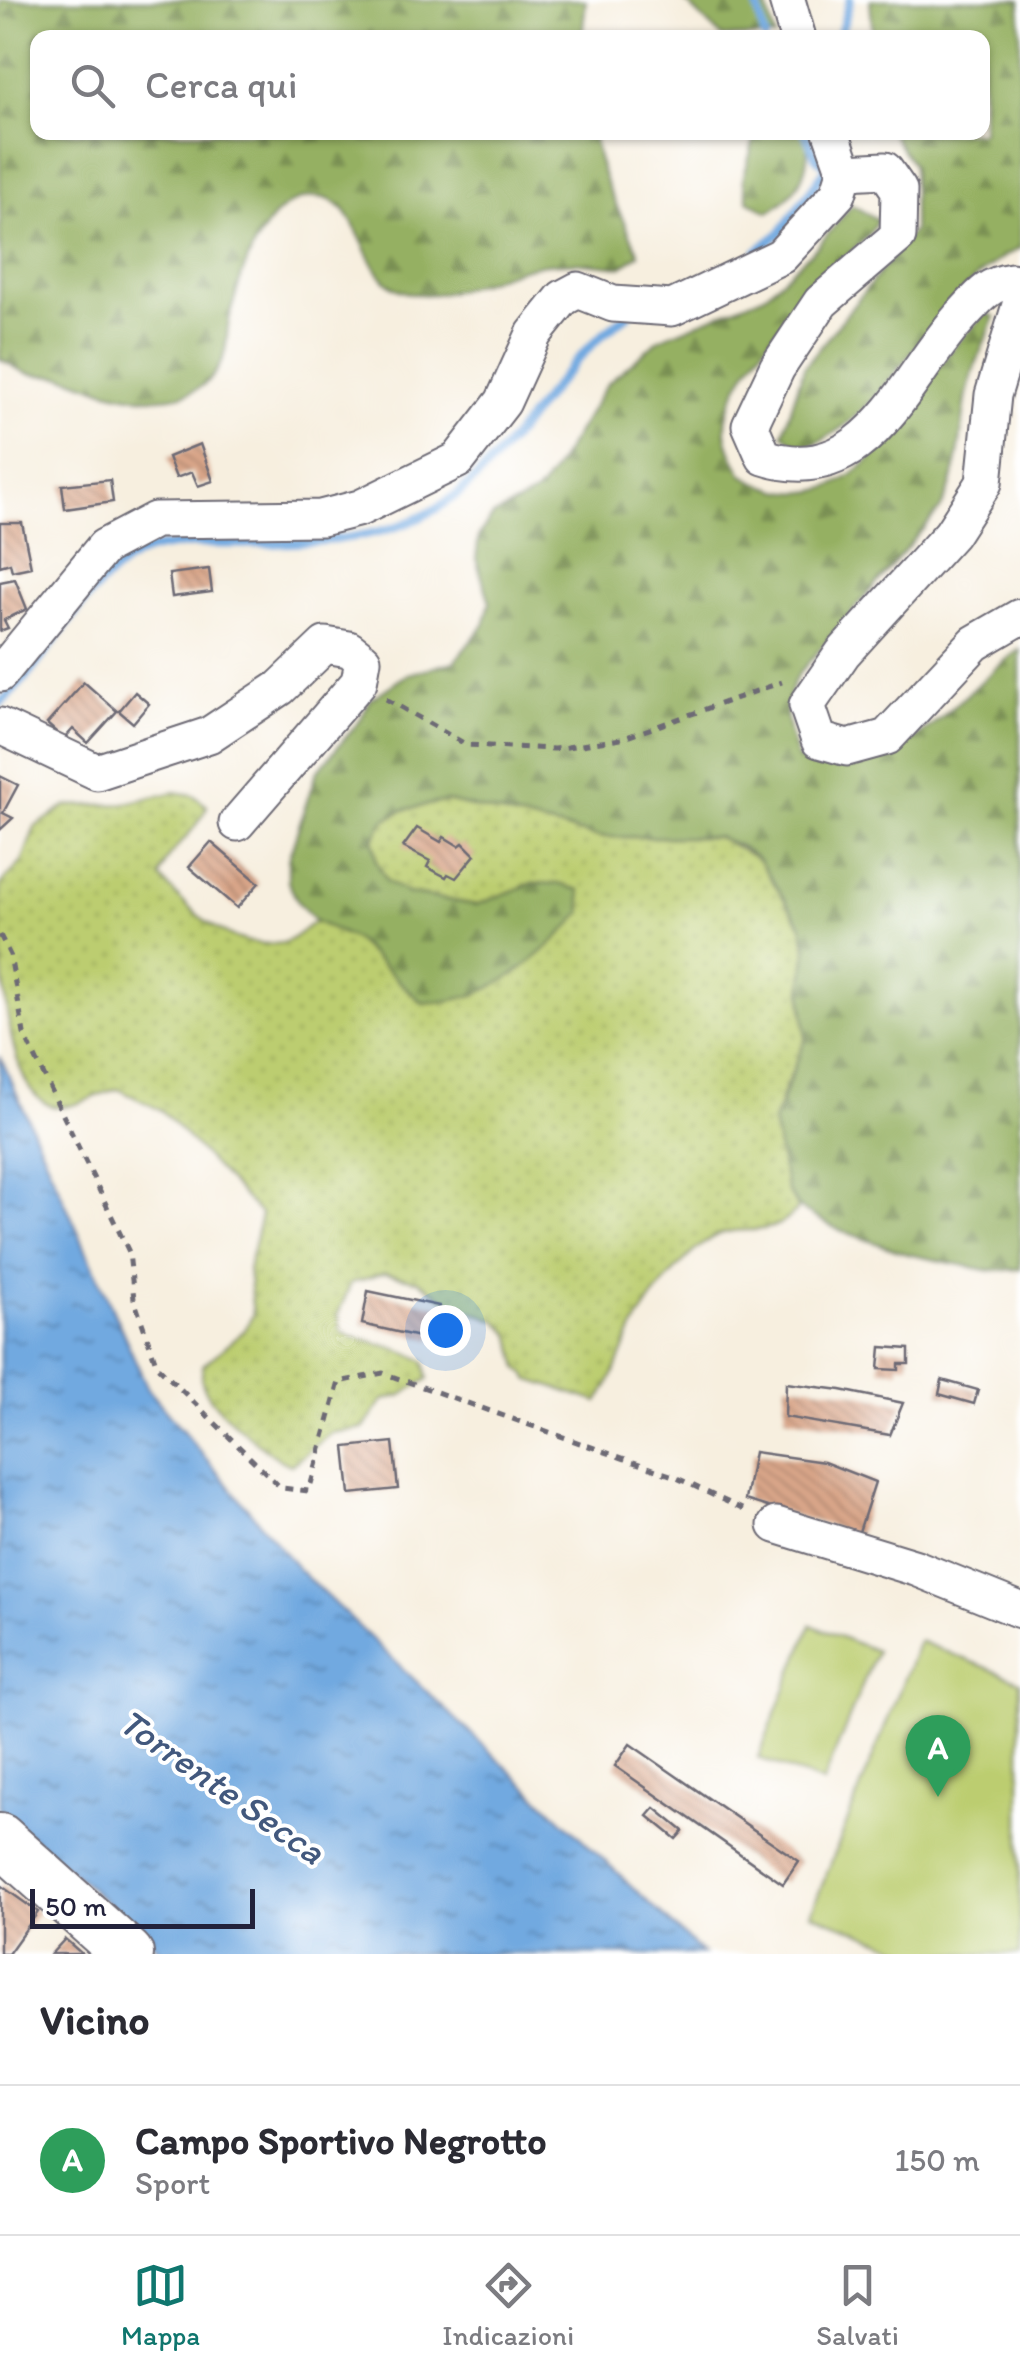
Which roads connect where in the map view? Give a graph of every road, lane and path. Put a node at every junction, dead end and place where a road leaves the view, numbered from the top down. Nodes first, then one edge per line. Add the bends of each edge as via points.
1 (787, 0) edge
2 (796, 30) edge
3 (834, 140) edge
4 (845, 172) junction
5 (1020, 294) edge
6 (1020, 305) edge
7 (1020, 617) edge
8 (843, 653) junction
9 (0, 674) edge
10 (359, 682) junction
11 (0, 726) edge
12 (237, 823) dead end
13 (0, 936) edge
14 (776, 1525) joint
15 (1020, 1610) edge
16 (0, 1839) edge
17 (128, 1954) edge

1 - 2 street
3 - 4 street
4 - 5 street via 884,170 900,190 898,236 821,302 776,368 750,425 764,457 791,466 832,461 872,433 936,342 992,284 1011,280
4 - 9 street via 838,194 781,256 672,308 613,304 578,290 563,298 534,334 504,402 458,460 360,508 321,518 155,520 104,547
6 - 8 street via 993,395 984,482 951,534
7 - 8 street via 975,644 887,737 848,748 819,740 807,705
8 - 10 path via 621,739 554,749 467,746
10 - 11 street via 363,660 325,644 280,688 208,735 97,772
10 - 12 street
13 - 14 path via 10,954 24,1034 129,1252 134,1299 157,1366 281,1488 309,1492 338,1382 383,1373 673,1476
14 - 15 street via 916,1568
16 - 17 main road

